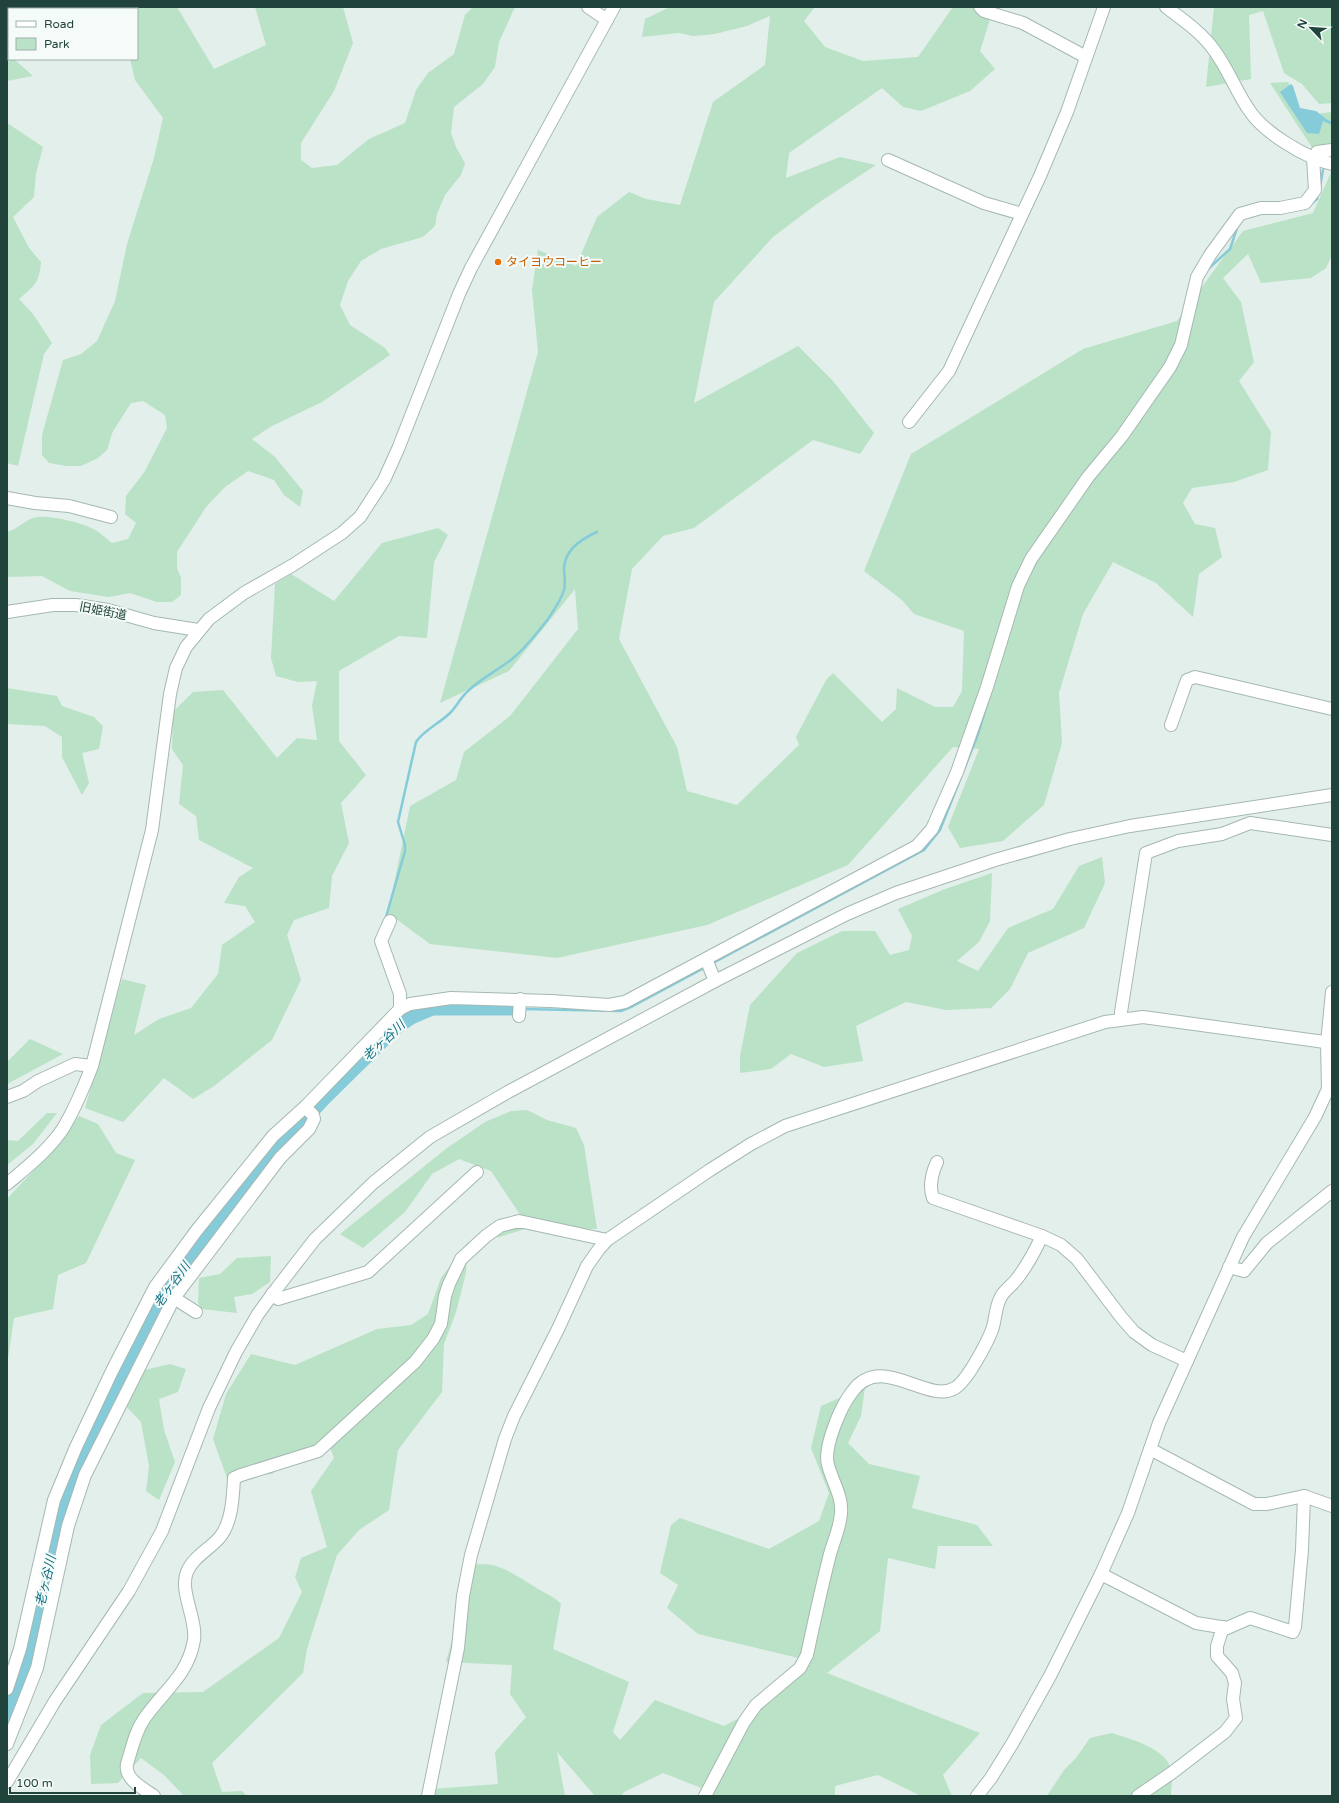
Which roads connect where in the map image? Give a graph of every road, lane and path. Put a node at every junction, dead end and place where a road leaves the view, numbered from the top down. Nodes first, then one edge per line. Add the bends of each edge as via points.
1 (588, 7) edge
2 (614, 7) edge
3 (980, 7) edge
4 (1166, 7) edge
5 (1101, 9) edge
6 (607, 20) junction
7 (1086, 57) junction
8 (1332, 150) edge
9 (1313, 158) junction
10 (888, 160) dead end
11 (1332, 164) edge
12 (1022, 214) junction
13 (909, 422) dead end
14 (7, 498) edge
15 (111, 517) dead end
16 (7, 612) edge
17 (198, 630) junction
18 (1332, 709) edge
19 (1171, 725) dead end
20 (1332, 794) edge
21 (1332, 835) edge
22 (390, 921) dead end
23 (710, 969) junction
24 (1332, 992) edge
25 (520, 1000) junction
26 (405, 1006) junction
27 (519, 1016) dead end
28 (1121, 1019) junction
29 (1329, 1043) edge
30 (92, 1066) junction
31 (7, 1097) edge
32 (304, 1107) junction
33 (937, 1162) dead end
34 (477, 1172) dead end
35 (7, 1184) edge
36 (1332, 1191) edge
37 (1042, 1236) junction
38 (607, 1240) junction
39 (1230, 1267) junction
40 (272, 1294) junction
41 (174, 1298) junction
42 (196, 1312) dead end
43 (1188, 1362) junction
44 (1150, 1449) junction
45 (1304, 1496) junction
46 (1332, 1506) edge
47 (1101, 1574) junction
48 (1223, 1627) junction
49 (20, 1649) junction
50 (40, 1654) junction
51 (7, 1689) edge
52 (7, 1744) edge
53 (8, 1778) edge
54 (154, 1796) edge
55 (428, 1796) edge
56 (705, 1796) edge
57 (977, 1796) edge
58 (1138, 1796) edge

1 - 6 street
2 - 6 street
3 - 7 street via 984,11 1023,23
4 - 9 street via 1213,48 1250,112 1280,139
5 - 7 street
6 - 17 street via 459,294 398,449 373,498 360,517 342,533 293,566 244,594 208,619
7 - 12 street via 1064,119
8 - 9 street via 1316,152
9 - 11 street
9 - 23 street via 1315,190 1305,203 1280,208 1261,208 1240,214 1227,230 1197,277 1181,346 1170,367 1031,559 1018,586 988,687 932,829 917,846
10 - 12 street via 984,203
12 - 13 street via 949,371
14 - 15 street via 69,506
16 - 17 street, 旧姫街道 via 53,605 76,605
17 - 30 street via 176,668 170,694 152,830
18 - 19 street via 1195,677 1187,680
20 - 23 street via 1130,826 1070,839 995,860 896,893
21 - 28 street via 1250,823 1222,834 1178,841 1146,853
22 - 26 street via 381,941
23 - 25 street via 625,1002 609,1005
23 - 40 street via 430,1138 373,1183 315,1239
24 - 29 street
25 - 26 street via 451,998
25 - 27 street
26 - 32 street
28 - 29 street via 1150,1018
28 - 38 street via 1104,1022 785,1126 710,1170
29 - 39 street via 1328,1089 1315,1117 1243,1237
30 - 31 street via 75,1064
30 - 35 street via 63,1128 45,1149
32 - 41 street via 314,1119 309,1129 280,1158
32 - 49 street via 274,1136 155,1287 112,1371 54,1500
33 - 37 street via 931,1185 933,1198
34 - 40 street via 368,1272 278,1299
36 - 39 street via 1267,1243 1244,1271
37 - 43 street via 1061,1245 1077,1260 1134,1332 1152,1345
37 - 56 street via 1026,1267 1001,1295 992,1329 981,1354 957,1388 947,1392 937,1391 898,1379 874,1377 860,1383 852,1392 836,1422 827,1454 827,1464 841,1501 841,1519 829,1558 807,1655 800,1668 756,1705 744,1722
38 - 54 street via 519,1221 500,1226 461,1259 448,1284 441,1324 415,1362 318,1451 234,1478 230,1515 221,1536 187,1572 185,1586 193,1618 194,1639 190,1656 176,1682 144,1720 135,1737 127,1767 130,1776
38 - 55 street via 587,1266 505,1439 471,1555 463,1596 458,1648
39 - 43 street
40 - 53 street via 236,1352 212,1401 162,1531 133,1584 55,1701
41 - 42 street
41 - 50 street via 85,1475 68,1526
43 - 44 street via 1159,1423
44 - 45 street via 1254,1504
44 - 47 street via 1128,1513
45 - 46 street
45 - 48 street via 1302,1550 1293,1632 1250,1618 1227,1628
47 - 48 street via 1196,1623
47 - 57 street via 1050,1676 1012,1744
48 - 58 street via 1217,1646 1217,1656 1232,1673 1235,1683 1233,1699 1236,1718 1225,1732
49 - 50 street
49 - 51 street
50 - 52 street via 37,1668

